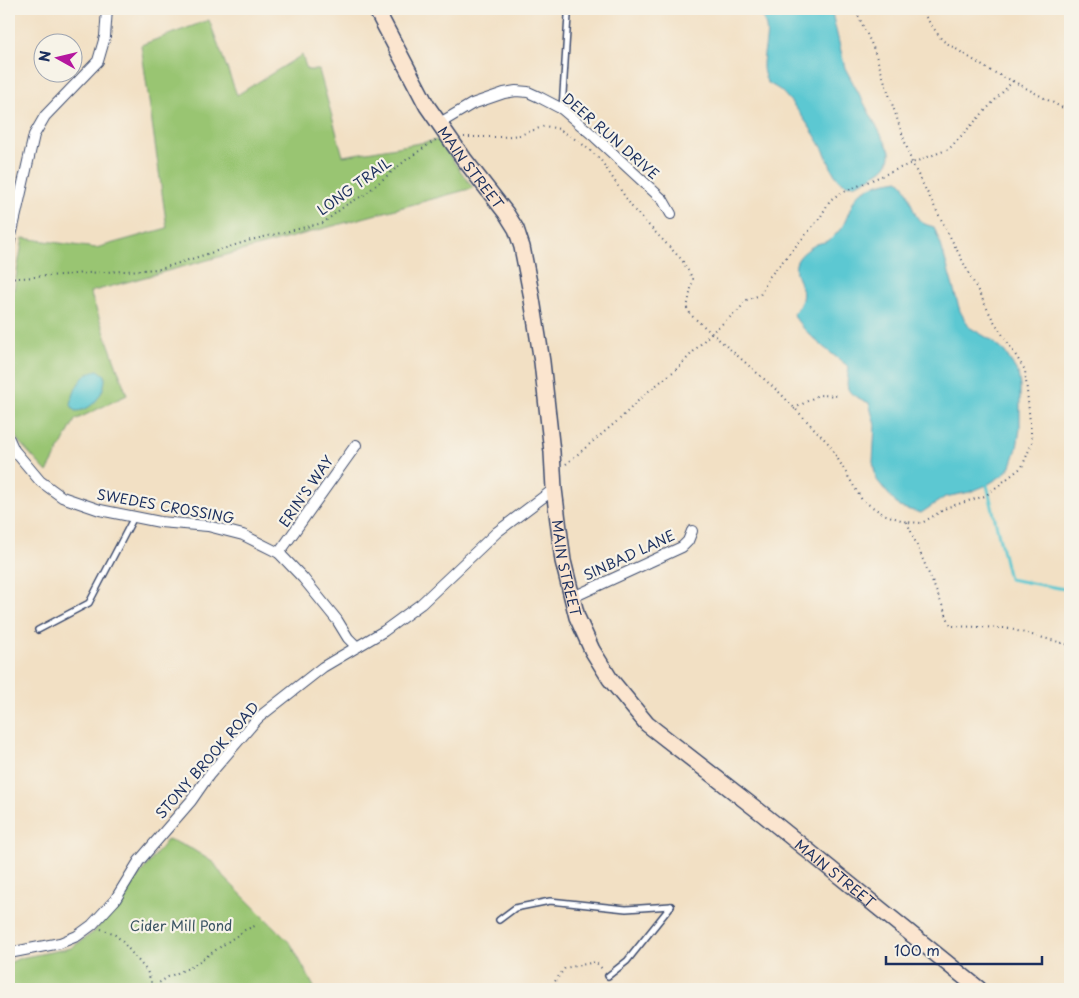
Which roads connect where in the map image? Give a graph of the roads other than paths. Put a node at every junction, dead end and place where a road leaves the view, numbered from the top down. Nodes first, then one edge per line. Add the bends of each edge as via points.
1 (107, 9) edge
2 (376, 9) edge
3 (570, 9) edge
4 (562, 109) junction
5 (440, 123) junction
6 (671, 214) dead end
7 (9, 245) edge
8 (9, 439) edge
9 (356, 445) dead end
10 (12, 452) edge
11 (554, 489) junction
12 (134, 517) junction
13 (692, 531) dead end
14 (279, 553) junction
15 (571, 598) junction
16 (38, 630) dead end
17 (357, 647) junction
18 (499, 920) dead end
19 (9, 953) edge
20 (608, 976) road end
21 (980, 989) edge

1 - 7 street via 106,37 98,61 45,116 34,135
2 - 5 main road, MAIN STREET
3 - 4 lane
4 - 5 street, DEER RUN DRIVE via 528,92 516,91 472,104
4 - 6 street, DEER RUN DRIVE via 663,200
5 - 11 main road, MAIN STREET via 506,213 522,247 542,362
8 - 10 street, SWEDES CROSSING
9 - 14 street, ERIN'S WAY
10 - 12 street, SWEDES CROSSING via 40,481 62,497
11 - 15 main road, MAIN STREET
11 - 17 street, STONY BROOK ROAD via 497,532 421,604
12 - 14 street, SWEDES CROSSING via 208,526 243,535
12 - 16 lane via 89,603
13 - 15 street, SINBAD LANE via 682,547
14 - 17 street, SWEDES CROSSING via 303,578
15 - 21 main road, MAIN STREET via 592,650 610,679 647,724
17 - 19 street, STONY BROOK ROAD via 324,667 258,718 139,860 115,900 92,925 60,943
18 - 20 lane via 515,908 550,901 626,909 671,906 627,962

